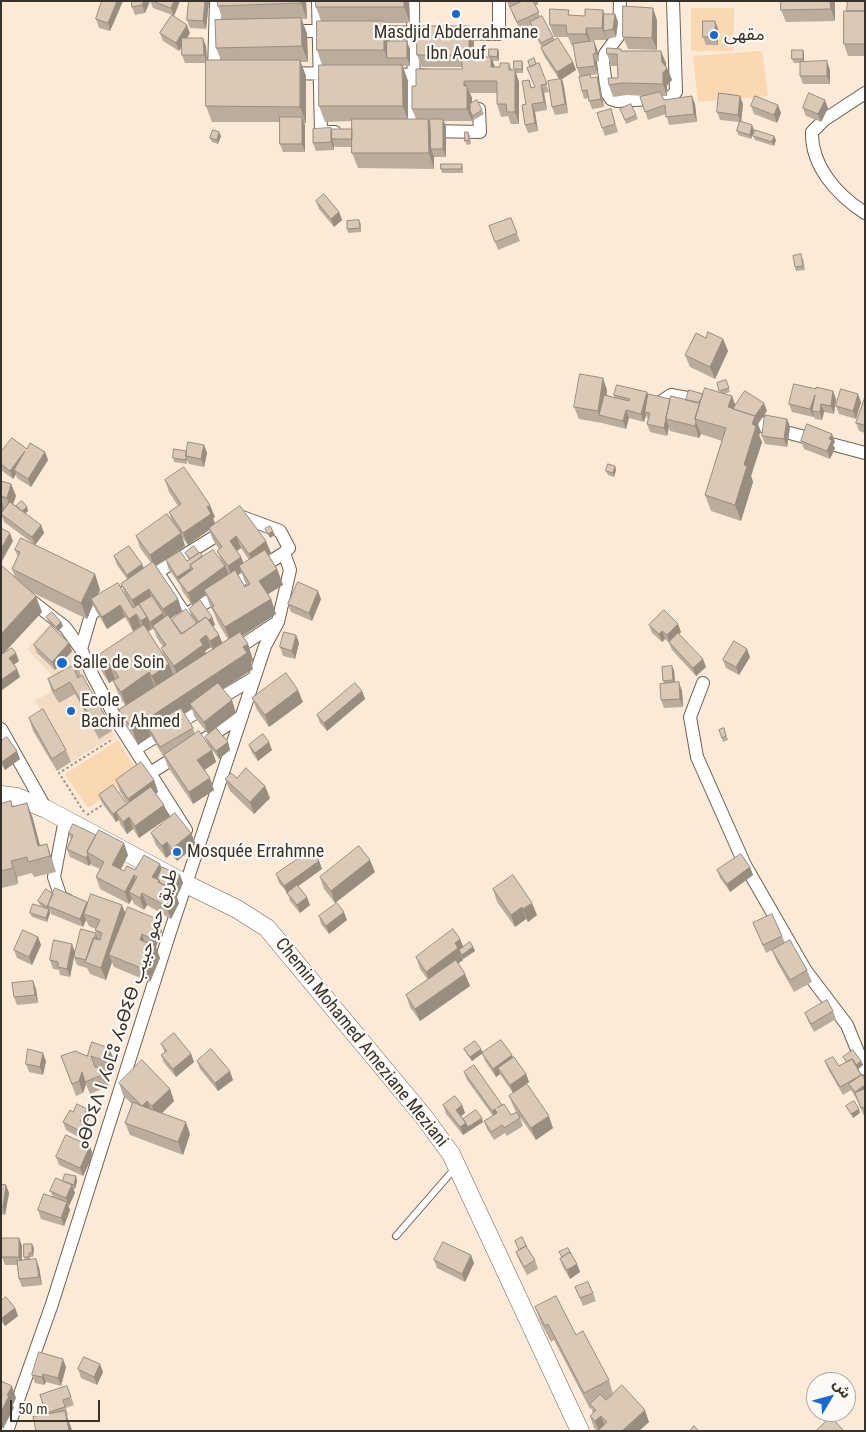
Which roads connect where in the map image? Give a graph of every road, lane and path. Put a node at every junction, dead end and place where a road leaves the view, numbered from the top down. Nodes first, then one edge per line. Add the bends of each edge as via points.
1 (216, 1) edge
2 (318, 1) edge
3 (413, 1) edge
4 (499, 1) edge
5 (620, 1) edge
6 (673, 1) edge
7 (281, 31) edge
8 (319, 31) junction
9 (413, 33) junction
10 (233, 72) edge
11 (281, 73) edge
12 (320, 74) junction
13 (348, 74) edge
14 (376, 74) edge
15 (413, 75) junction
16 (448, 76) edge
17 (865, 93) edge
18 (479, 109) edge
19 (349, 132) edge
20 (865, 213) edge
21 (638, 404) edge
22 (716, 404) edge
23 (734, 407) edge
24 (865, 453) edge
25 (284, 553) junction
26 (160, 570) junction
27 (1, 582) edge
28 (184, 616) joint
29 (278, 622) junction
30 (81, 649) junction
31 (223, 658) edge
32 (254, 678) junction
33 (703, 683) dead end
34 (242, 716) junction
35 (124, 726) junction
36 (1, 728) edge
37 (135, 749) junction
38 (150, 773) junction
39 (1, 795) edge
40 (110, 799) edge
41 (46, 809) junction
42 (65, 819) junction
43 (181, 822) junction
44 (168, 830) edge
45 (198, 849) junction
46 (186, 884) junction
47 (79, 904) edge
48 (865, 1070) edge
49 (457, 1166) junction
50 (396, 1236) dead end
51 (7, 1431) edge
52 (580, 1431) edge

1 - 10 street via 220,30 214,71
2 - 8 street
3 - 9 street
4 - 9 street via 499,34
5 - 6 street via 619,35 603,62 607,93 617,101 669,98 676,92
7 - 8 street
8 - 9 street
8 - 12 street
9 - 15 street
11 - 12 street
12 - 13 street
12 - 19 street via 321,132
14 - 15 street
15 - 16 street
15 - 18 street via 409,131 480,132
17 - 20 street via 824,120 812,132 812,142 818,164 828,178 849,202
21 - 22 street via 655,408 671,395
23 - 24 street via 751,410 763,426
25 - 26 street, ⴰⴱⵔⵉⴷ ⵏ ⵃⴰⵎⵓ ⵃⴰⴱⵉⴱ طريق حمو حبيب via 289,548 280,531 242,517
25 - 28 street
25 - 29 street, ⴰⴱⵔⵉⴷ ⵏ ⵃⴰⵎⵓ ⵃⴰⴱⵉⴱ طريق حمو حبيب via 290,570
26 - 28 lane
26 - 30 street, ⴰⴱⵔⵉⴷ ⵏ ⵃⴰⵎⵓ ⵃⴰⴱⵉⴱ طريق حمو حبيب via 96,610 91,616
27 - 30 street via 65,627
29 - 31 street
29 - 32 street, ⴰⴱⵔⵉⴷ ⵏ ⵃⴰⵎⵓ ⵃⴰⴱⵉⴱ طريق حمو حبيب
30 - 35 street
32 - 34 street, ⴰⴱⵔⵉⴷ ⵏ ⵃⴰⵎⵓ ⵃⴰⴱⵉⴱ طريق حمو حبيب
32 - 37 street
33 - 48 street via 690,717 697,757 745,865 806,971 847,1025
34 - 38 street
34 - 45 street, ⴰⴱⵔⵉⴷ ⵏ ⵃⴰⵎⵓ ⵃⴰⴱⵉⴱ طريق حمو حبيب
35 - 37 street
35 - 40 path via 59,773 86,815
36 - 41 street
37 - 38 street
38 - 43 street
39 - 41 main road, Chemin Mohamed Ameziane Meziani via 17,797
41 - 42 main road, Chemin Mohamed Ameziane Meziani
42 - 46 main road, Chemin Mohamed Ameziane Meziani
42 - 47 street via 54,877 61,898
43 - 44 street
43 - 45 street
45 - 46 street, ⴰⴱⵔⵉⴷ ⵏ ⵃⴰⵎⵓ ⵃⴰⴱⵉⴱ طريق حمو حبيب
46 - 49 main road, Chemin Mohamed Ameziane Meziani via 267,928 424,1117
46 - 51 street, ⴰⴱⵔⵉⴷ ⵏ ⵃⴰⵎⵓ ⵃⴰⴱⵉⴱ طريق حمو حبيب via 165,931 52,1304
49 - 50 lane
49 - 52 main road, Chemin Mohamed Ameziane Meziani

